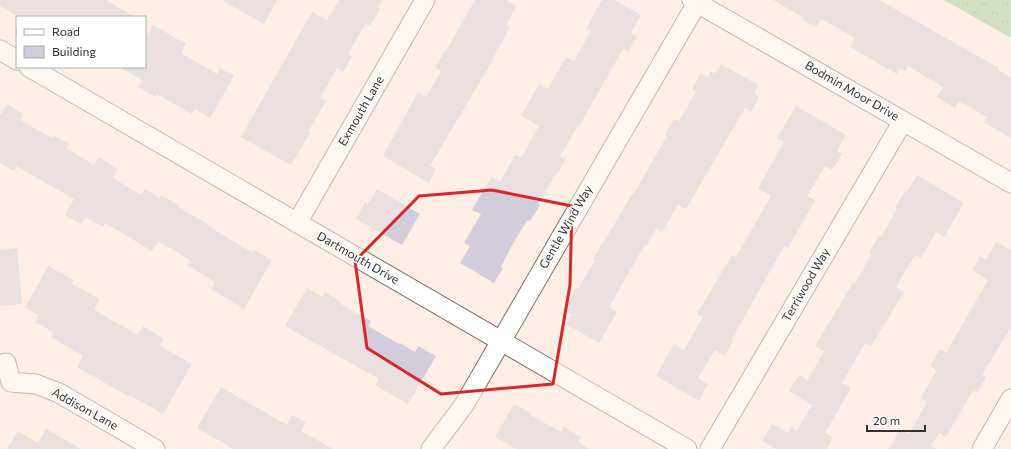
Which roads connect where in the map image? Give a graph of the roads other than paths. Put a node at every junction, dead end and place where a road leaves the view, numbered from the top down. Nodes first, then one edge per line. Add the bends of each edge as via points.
1 (424, 0) edge
2 (694, 2) edge
3 (0, 50) edge
4 (16, 59) edge
5 (31, 68) edge
6 (903, 121) junction
7 (1011, 184) edge
8 (297, 223) junction
9 (501, 340) junction
10 (6, 363) dead end
11 (5, 385) edge
12 (1011, 399) edge
13 (155, 449) edge
14 (431, 449) edge
15 (687, 449) edge
16 (710, 449) edge
17 (982, 449) edge

1 - 8 street, Exmouth Lane
2 - 6 street, Bodmin Moor Drive
2 - 9 street, Gentle Wind Way
3 - 4 street
5 - 8 street, Dartmouth Drive
6 - 7 street, Bodmin Moor Drive
6 - 16 street, Terriwood Way
8 - 9 street, Dartmouth Drive
9 - 14 street, Gentle Wind Way via 464,405
9 - 15 street, Dartmouth Drive
10 - 11 street
11 - 13 street, Addison Lane via 36,384 59,393
12 - 17 street

